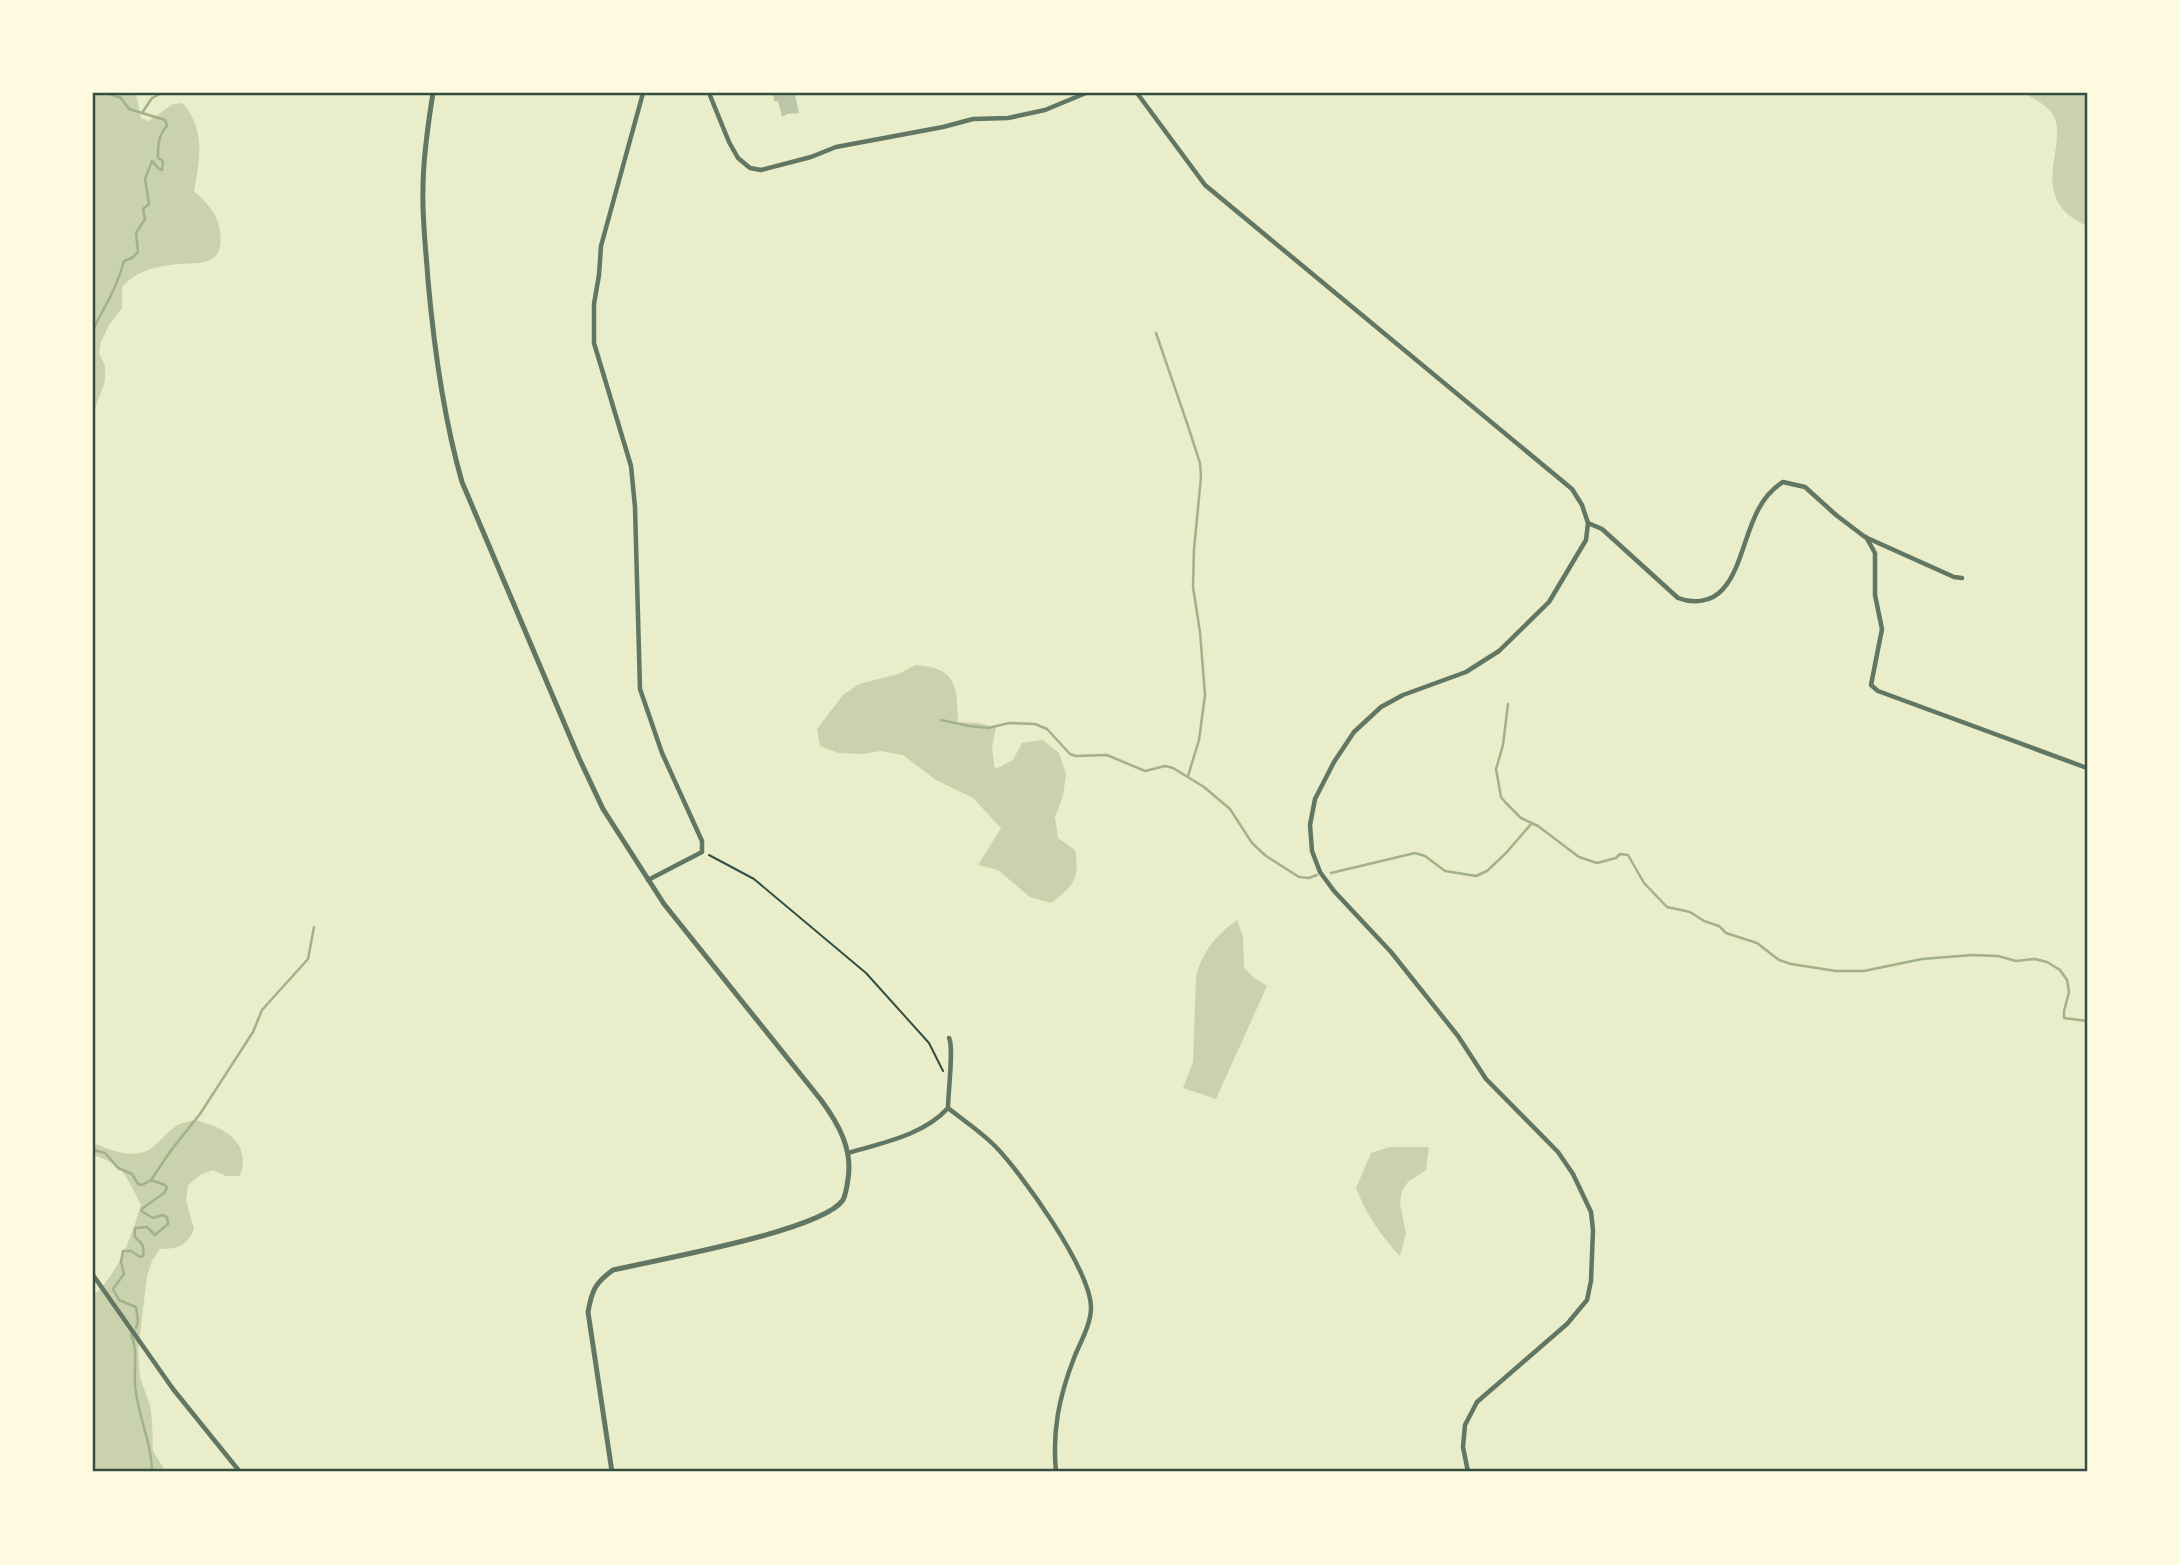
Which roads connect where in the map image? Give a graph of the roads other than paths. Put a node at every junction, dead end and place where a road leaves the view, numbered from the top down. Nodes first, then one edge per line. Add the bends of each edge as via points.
1 (433, 93) edge
2 (643, 93) edge
3 (709, 93) edge
4 (1086, 93) edge
5 (1137, 93) edge
6 (1588, 523) junction
7 (1865, 537) junction
8 (1962, 578) dead end
9 (2087, 768) edge
10 (648, 880) junction
11 (950, 1038) dead end
12 (948, 1108) junction
13 (849, 1153) junction
14 (93, 1275) edge
15 (240, 1472) edge
16 (612, 1472) edge
17 (1056, 1472) edge
18 (1468, 1472) edge

1 - 10 street via 424,166 424,232 452,450 579,758 603,809
2 - 10 street via 601,246 594,343 631,466 639,689 702,841 702,852
3 - 4 street via 738,158 761,170 836,147 973,118 1008,118 1045,110
5 - 6 street via 1205,185 1572,489
6 - 7 street via 1602,528 1667,589 1691,603 1722,591 1753,521 1772,489 1783,482 1805,487
6 - 18 street via 1586,540 1569,571 1526,627 1466,671 1381,707 1354,733 1315,799 1310,825 1320,872 1458,1035 1486,1079 1558,1152 1591,1212 1587,1300 1567,1324 1477,1402 1465,1425
7 - 8 street
7 - 9 street via 1875,553 1875,595 1882,628 1871,685
10 - 13 street via 821,1100
11 - 12 street
12 - 13 street via 905,1136
12 - 17 street via 994,1145 1025,1182 1056,1226 1088,1294 1088,1323 1059,1404 1054,1434
13 - 16 street via 843,1200 829,1212 781,1232 613,1270 598,1280 588,1312
14 - 15 street via 173,1389

